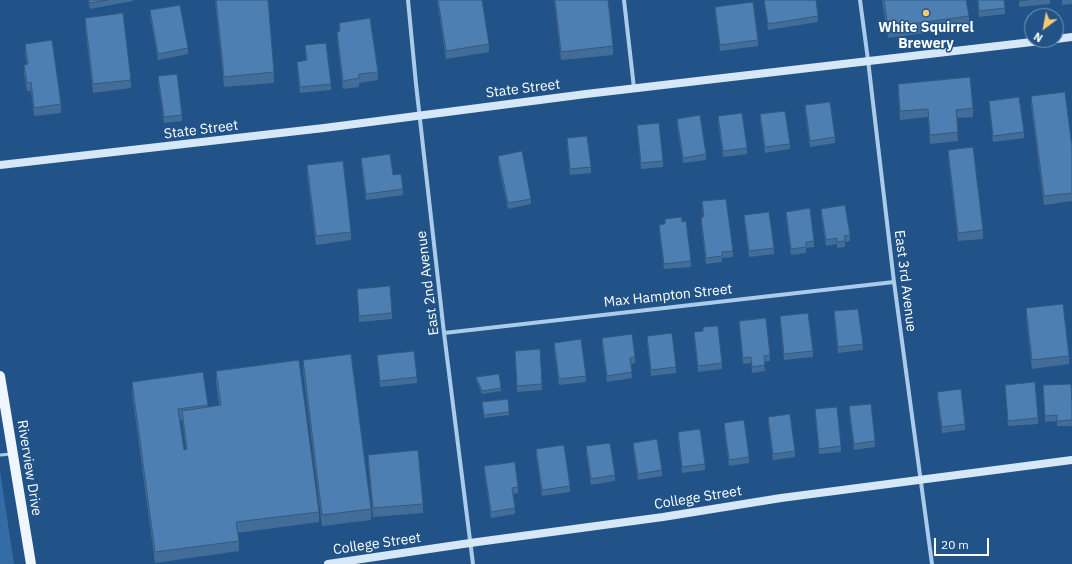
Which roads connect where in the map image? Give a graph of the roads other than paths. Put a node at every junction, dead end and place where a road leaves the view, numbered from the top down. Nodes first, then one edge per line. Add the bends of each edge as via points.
1 (408, 0) edge
2 (624, 0) edge
3 (860, 0) edge
4 (1024, 43) edge
5 (868, 60) junction
6 (634, 88) junction
7 (420, 116) junction
8 (0, 165) edge
9 (894, 282) junction
10 (444, 333) junction
11 (0, 376) edge
12 (13, 454) junction
13 (0, 455) edge
14 (1072, 460) edge
15 (921, 479) junction
16 (470, 542) junction
17 (31, 564) edge
18 (328, 564) edge
19 (473, 564) edge
20 (932, 564) edge

1 - 7 street, East 2nd Avenue
2 - 6 street
3 - 5 street, East 3rd Avenue
4 - 5 street, State Street
5 - 6 street, State Street
5 - 9 street, East 3rd Avenue
6 - 7 street, State Street
7 - 8 street, State Street
7 - 10 street, East 2nd Avenue
9 - 10 street, Max Hampton Street
9 - 15 street, East 3rd Avenue
10 - 16 street, East 2nd Avenue
11 - 12 main road, Riverview Drive
12 - 13 lane
12 - 17 main road, Riverview Drive
14 - 15 street, College Street
15 - 16 street, College Street via 671,516
15 - 20 street, East 3rd Avenue
16 - 18 street, College Street
16 - 19 street, East 2nd Avenue

